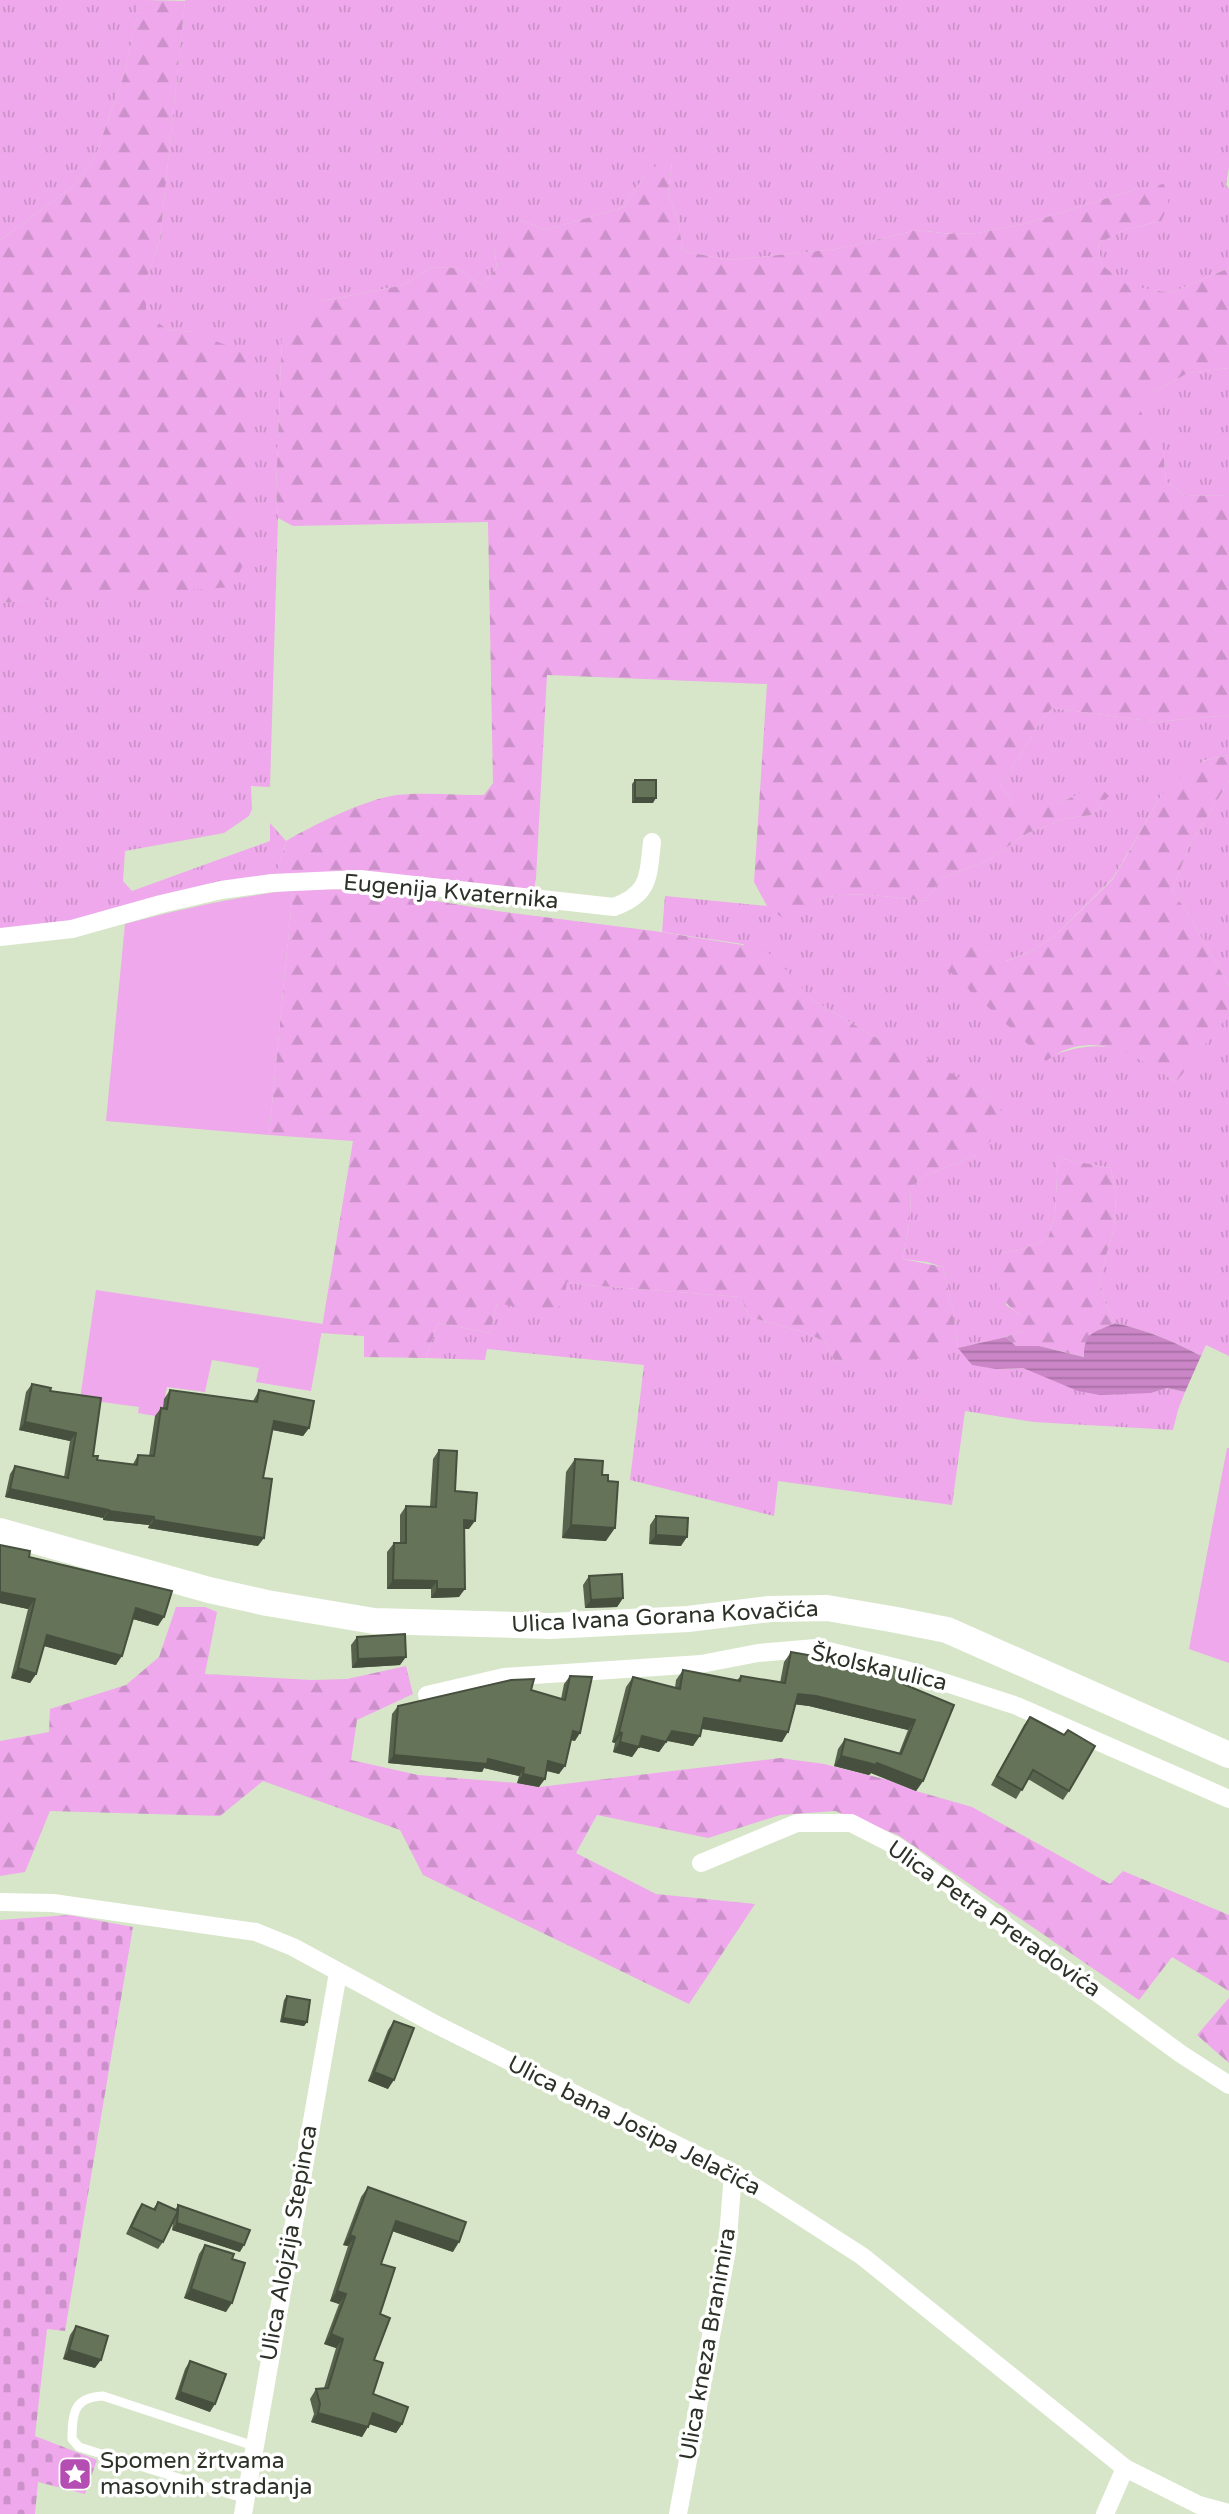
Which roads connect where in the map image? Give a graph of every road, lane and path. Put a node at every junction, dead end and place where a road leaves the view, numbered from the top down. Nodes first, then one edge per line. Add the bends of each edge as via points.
1 (652, 842) dead end
2 (0, 937) edge
3 (0, 1531) edge
4 (427, 1695) dead end
5 (1229, 1755) edge
6 (1229, 1799) edge
7 (701, 1863) dead end
8 (0, 1902) edge
9 (338, 1973) junction
10 (1229, 2085) edge
11 (733, 2173) junction
12 (254, 2446) junction
13 (1125, 2468) junction
14 (244, 2506) edge
15 (1229, 2513) edge
16 (678, 2514) edge
17 (1105, 2514) edge

1 - 2 street, Eugenija Kvaternika via 643,890 633,901 614,907 360,879 272,883 173,901 72,929
3 - 5 main road, Ulica Ivana Gorana Kovačića via 209,1590 374,1621 587,1625 827,1608 891,1619 947,1630
4 - 6 street, Školska ulica via 504,1677 701,1664 816,1648 906,1670 1017,1706
7 - 10 street, Ulica Petra Preradovića via 797,1823 850,1823 898,1847
8 - 9 street, Ulica bana Josipa Jelačića via 53,1903 256,1932
9 - 11 street, Ulica bana Josipa Jelačića
9 - 12 street, Ulica Alojzija Stepinca
11 - 13 street, Ulica bana Josipa Jelačića via 862,2256
11 - 16 street, Ulica kneza Branimira via 727,2250
12 - 14 street, Ulica Alojzija Stepinca
12 - 14 lane via 103,2396 80,2402 72,2426 72,2439 79,2447
13 - 15 street, Ulica bana Josipa Jelačića via 1199,2505
13 - 17 street

